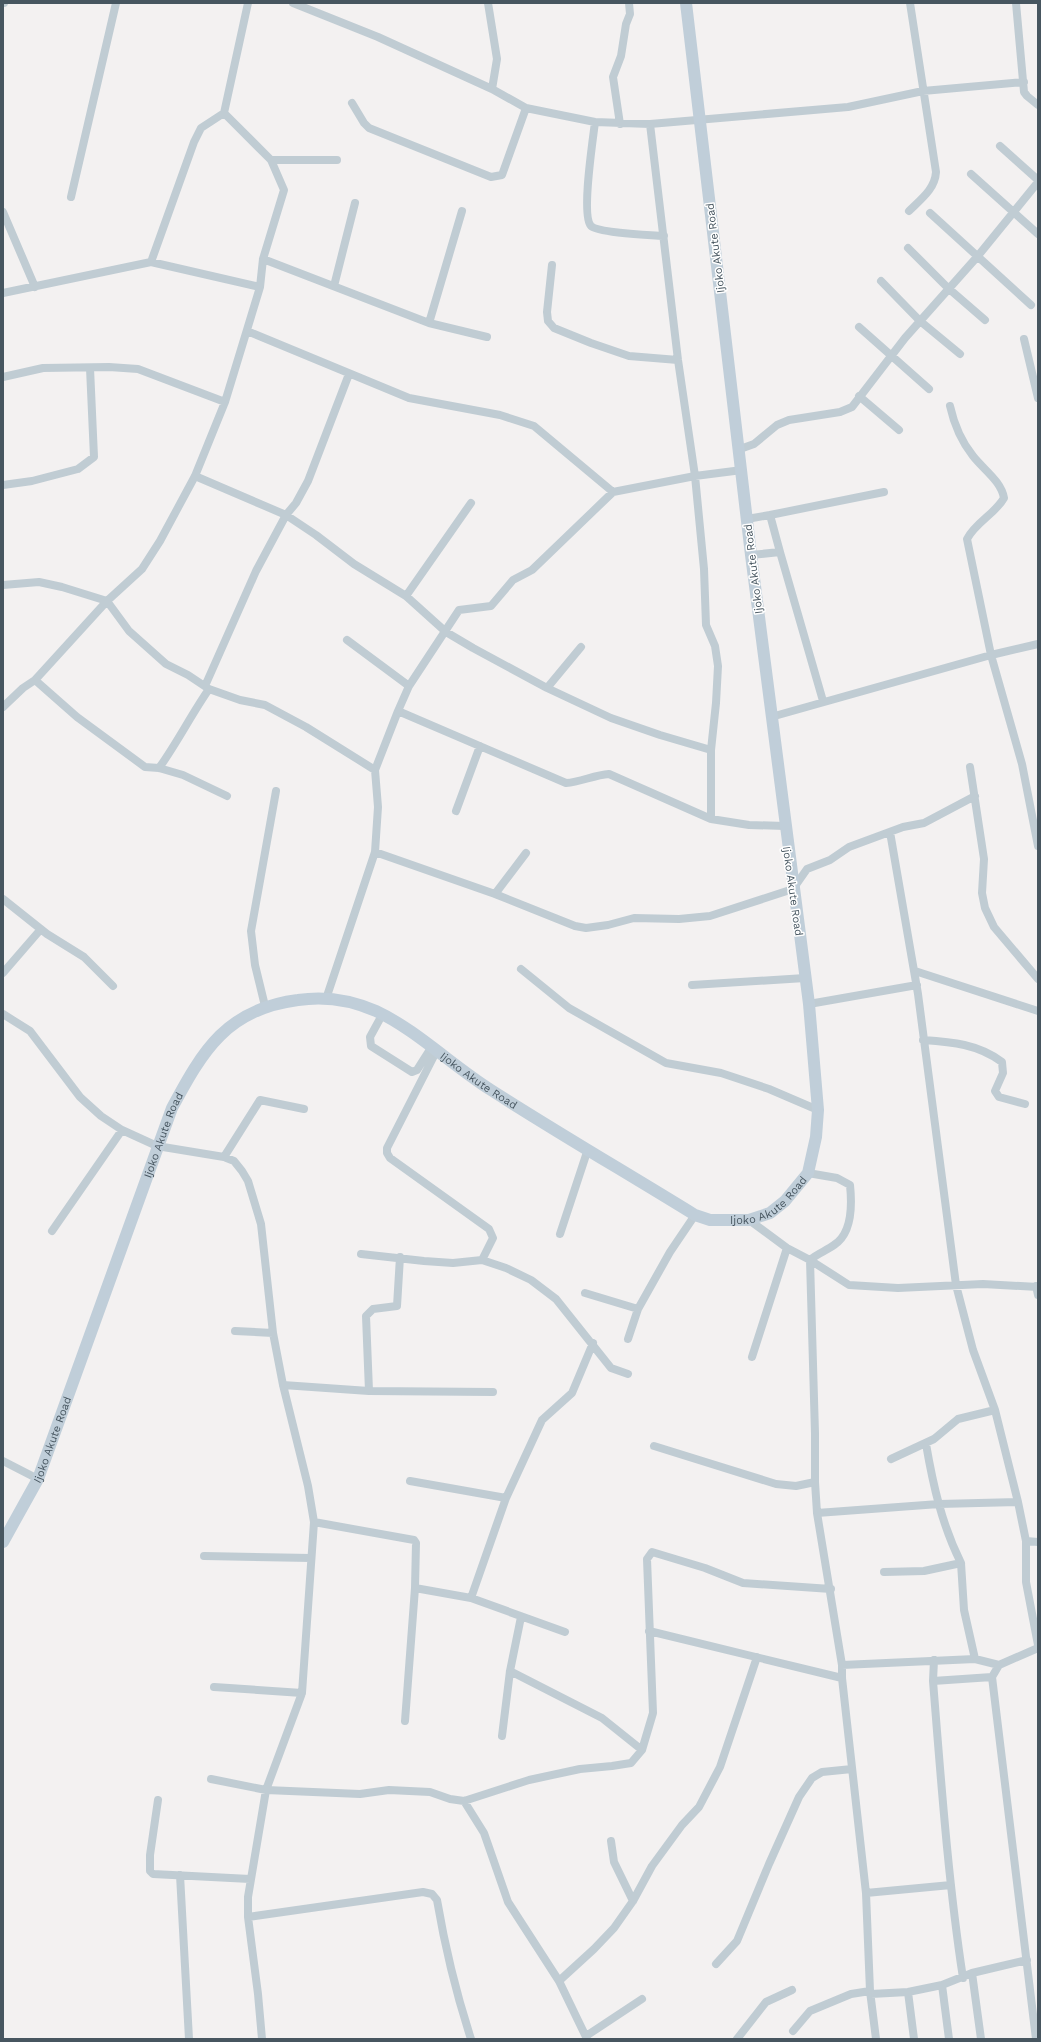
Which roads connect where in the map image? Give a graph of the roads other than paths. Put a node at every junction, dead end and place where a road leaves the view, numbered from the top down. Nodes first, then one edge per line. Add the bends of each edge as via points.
1 (116, 3) edge
2 (248, 3) edge
3 (293, 3) edge
4 (488, 3) edge
5 (629, 3) edge
6 (686, 3) edge
7 (910, 3) edge
8 (1016, 3) edge
9 (1024, 82) junction
10 (492, 89) junction
11 (923, 91) junction
12 (352, 103) dead end
13 (1038, 105) edge
14 (526, 108) junction
15 (224, 113) junction
16 (700, 119) junction
17 (595, 122) junction
18 (620, 124) junction
19 (650, 124) junction
20 (1000, 146) dead end
21 (271, 160) junction
22 (337, 160) dead end
23 (971, 174) dead end
24 (1038, 181) edge
25 (71, 196) dead end
26 (355, 203) dead end
27 (462, 211) dead end
28 (909, 211) dead end
29 (3, 212) edge
30 (1012, 212) junction
31 (930, 213) dead end
32 (1038, 234) edge
33 (664, 236) junction
34 (908, 248) dead end
35 (977, 257) junction
36 (263, 259) junction
37 (151, 262) junction
38 (552, 265) dead end
39 (881, 280) dead end
40 (334, 286) junction
41 (35, 287) junction
42 (260, 287) junction
43 (948, 288) junction
44 (3, 293) edge
45 (1031, 305) dead end
46 (985, 320) dead end
47 (920, 321) junction
48 (430, 323) junction
49 (859, 327) dead end
50 (246, 331) junction
51 (487, 337) dead end
52 (1024, 339) dead end
53 (960, 354) dead end
54 (891, 355) junction
55 (678, 360) junction
56 (90, 368) junction
57 (349, 374) junction
58 (3, 377) edge
59 (929, 389) dead end
60 (859, 396) junction
61 (1038, 398) edge
62 (225, 402) junction
63 (950, 406) dead end
64 (899, 430) dead end
65 (740, 449) junction
66 (742, 470) junction
67 (195, 476) junction
68 (695, 476) junction
69 (3, 485) edge
70 (613, 492) junction
71 (884, 492) dead end
72 (471, 503) dead end
73 (286, 515) junction
74 (770, 515) junction
75 (747, 519) junction
76 (780, 552) junction
77 (750, 555) junction
78 (3, 585) edge
79 (406, 596) junction
80 (107, 601) junction
81 (446, 632) junction
82 (347, 640) dead end
83 (1038, 644) edge
84 (581, 646) dead end
85 (991, 655) junction
86 (35, 680) junction
87 (409, 686) junction
88 (207, 688) junction
89 (547, 688) junction
90 (823, 701) junction
91 (3, 707) edge
92 (398, 711) junction
93 (771, 717) junction
94 (480, 746) junction
95 (711, 750) junction
96 (970, 767) dead end
97 (159, 768) junction
98 (375, 770) junction
99 (276, 790) dead end
100 (227, 796) dead end
101 (975, 796) junction
102 (456, 811) dead end
103 (711, 819) junction
104 (785, 826) junction
105 (890, 832) junction
106 (1038, 846) edge
107 (375, 852) junction
108 (526, 852) dead end
109 (793, 889) junction
110 (495, 894) junction
111 (3, 899) edge
112 (41, 929) junction
113 (520, 969) dead end
114 (915, 971) junction
115 (3, 973) edge
116 (805, 978) junction
117 (1038, 979) edge
118 (692, 985) dead end
119 (917, 985) junction
120 (113, 986) dead end
121 (326, 999) junction
122 (809, 1004) junction
123 (265, 1006) junction
124 (1038, 1011) edge
125 (3, 1014) edge
126 (382, 1015) junction
127 (923, 1040) junction
128 (434, 1050) junction
129 (1024, 1104) dead end
130 (304, 1108) dead end
131 (818, 1110) junction
132 (122, 1130) junction
133 (157, 1146) junction
134 (588, 1149) junction
135 (224, 1156) junction
136 (808, 1173) junction
137 (695, 1215) junction
138 (749, 1220) junction
139 (52, 1231) dead end
140 (560, 1234) dead end
141 (787, 1248) junction
142 (361, 1254) dead end
143 (400, 1258) junction
144 (482, 1260) junction
145 (810, 1260) junction
146 (956, 1285) junction
147 (1037, 1287) edge
148 (585, 1293) dead end
149 (1038, 1295) edge
150 (638, 1309) junction
151 (235, 1331) dead end
152 (273, 1333) junction
153 (628, 1339) dead end
154 (593, 1343) junction
155 (752, 1358) dead end
156 (628, 1374) dead end
157 (283, 1385) junction
158 (370, 1391) junction
159 (493, 1392) dead end
160 (995, 1410) junction
161 (926, 1444) junction
162 (654, 1446) dead end
163 (891, 1459) dead end
164 (3, 1461) edge
165 (38, 1479) junction
166 (410, 1481) dead end
167 (814, 1482) junction
168 (506, 1498) junction
169 (1018, 1502) junction
170 (939, 1504) junction
171 (817, 1514) junction
172 (314, 1522) junction
173 (3, 1542) edge
174 (1026, 1542) junction
175 (1038, 1542) edge
176 (204, 1556) dead end
177 (311, 1558) junction
178 (961, 1563) junction
179 (884, 1572) dead end
180 (415, 1588) junction
181 (831, 1589) junction
182 (471, 1598) junction
183 (521, 1617) junction
184 (649, 1631) junction
185 (565, 1632) dead end
186 (1038, 1645) edge
187 (1038, 1648) edge
188 (757, 1657) junction
189 (975, 1659) junction
190 (934, 1660) junction
191 (999, 1664) junction
192 (842, 1665) junction
193 (510, 1671) junction
194 (992, 1677) junction
195 (842, 1678) junction
196 (933, 1681) junction
197 (214, 1687) dead end
198 (302, 1693) junction
199 (405, 1721) dead end
200 (502, 1736) dead end
201 (642, 1750) junction
202 (852, 1769) junction
203 (211, 1779) dead end
204 (266, 1790) junction
205 (158, 1800) dead end
206 (464, 1801) junction
207 (611, 1841) dead end
208 (180, 1875) junction
209 (250, 1879) junction
210 (951, 1885) junction
211 (866, 1894) junction
212 (633, 1901) junction
213 (248, 1917) junction
214 (1026, 1960) junction
215 (716, 1964) dead end
216 (972, 1973) junction
217 (963, 1978) junction
218 (558, 1981) junction
219 (942, 1985) junction
220 (792, 1990) dead end
221 (870, 1992) junction
222 (908, 1992) junction
223 (642, 1999) dead end
224 (793, 2031) dead end
225 (586, 2038) edge
226 (189, 2039) edge
227 (262, 2039) edge
228 (471, 2039) edge
229 (737, 2039) edge
230 (876, 2039) edge
231 (914, 2039) edge
232 (949, 2039) edge
233 (980, 2039) edge
234 (1036, 2039) edge

1 - 25 street
2 - 15 street
3 - 10 street via 378,37
4 - 10 street via 497,59
5 - 18 street via 630,14 621,56 613,78
6 - 16 main road, Ijoko Akute Road
7 - 11 street
8 - 9 street
9 - 11 street
9 - 13 street via 1024,92
10 - 14 street
11 - 16 street via 848,107
11 - 28 street via 936,166 935,181 930,190
12 - 14 street via 370,128 491,177 502,175
14 - 17 street
15 - 21 street
15 - 37 street via 201,128 194,142
16 - 19 street
16 - 65 main road, Ijoko Akute Road
17 - 18 street
17 - 33 street via 587,204 587,218 591,226 602,230
18 - 19 street
19 - 33 street
20 - 24 street
21 - 22 street
21 - 36 street via 284,190
23 - 30 street
24 - 30 street
26 - 40 street
27 - 48 street
29 - 41 street
30 - 32 street
30 - 35 street
31 - 35 street
33 - 55 street
34 - 43 street
35 - 43 street
35 - 45 street
36 - 40 street
36 - 42 street
37 - 41 street
37 - 42 street
38 - 55 street via 547,312 548,321 554,328 629,356
39 - 47 street
40 - 48 street
41 - 44 street
42 - 50 street
43 - 46 street
43 - 47 street
47 - 53 street
47 - 54 street
48 - 51 street
49 - 54 street
50 - 57 street
50 - 62 street
52 - 61 street
54 - 59 street
54 - 60 street
55 - 68 street
56 - 58 street via 43,368
56 - 62 street via 138,369
56 - 69 street via 94,457 78,469 32,481
57 - 70 street via 409,398 500,415 534,426
57 - 73 street via 308,481
60 - 64 street
60 - 65 street via 852,407 840,412 789,420 777,425 754,444
62 - 67 street
63 - 85 street via 954,423 964,443 1002,490 1004,498 967,539
65 - 66 main road, Ijoko Akute Road
66 - 68 street
66 - 75 main road, Ijoko Akute Road
67 - 73 street
67 - 80 street via 142,569
68 - 70 street
68 - 95 street via 704,569 706,625 715,646 718,666
70 - 81 street via 532,570 513,580 491,606 458,610
71 - 74 street
72 - 79 street
73 - 79 street via 354,564
73 - 88 street via 256,571
74 - 75 street
74 - 76 street
75 - 77 main road, Ijoko Akute Road
76 - 77 street
76 - 90 street
77 - 93 main road, Ijoko Akute Road
78 - 80 street via 39,582
79 - 81 street
80 - 86 street
80 - 88 street via 129,632 166,664
81 - 87 street
81 - 89 street
82 - 87 street
83 - 85 street
84 - 89 street
85 - 90 street
85 - 106 street via 1023,770
86 - 91 street
86 - 97 street via 77,717 122,751 145,767
87 - 92 street
88 - 97 street
88 - 98 street via 240,700 265,705
89 - 95 street via 611,718
90 - 93 street
92 - 94 street
92 - 98 street
93 - 104 main road, Ijoko Akute Road via 780,771
94 - 102 street
94 - 103 street via 566,783 581,782 596,775 609,774
95 - 103 street
96 - 101 street
97 - 100 street via 183,775
98 - 107 street via 378,806
99 - 123 street via 251,931 255,965
101 - 105 street via 924,823
101 - 117 street via 984,859 982,893 985,908 994,928
103 - 104 street via 749,825
104 - 109 main road, Ijoko Akute Road
105 - 109 street via 849,847 830,860 807,869
105 - 114 street
107 - 110 street
107 - 121 street
108 - 110 street
109 - 110 street via 710,916 679,919 634,918 608,926 586,928
109 - 116 main road, Ijoko Akute Road
111 - 112 street
112 - 115 street
112 - 120 street via 84,957
113 - 131 street via 569,1008 666,1063 721,1073 769,1089
114 - 119 street
114 - 124 street
116 - 118 street
116 - 122 main road, Ijoko Akute Road
119 - 122 street
119 - 127 street
121 - 123 main road, Ijoko Akute Road via 307,999
121 - 126 main road, Ijoko Akute Road via 354,1003
122 - 131 main road, Ijoko Akute Road
123 - 133 main road, Ijoko Akute Road via 238,1020 204,1052 172,1108
125 - 132 street via 30,1032 80,1097
126 - 128 main road, Ijoko Akute Road
126 - 128 street via 370,1037 371,1046 412,1072 417,1070
127 - 129 street via 958,1042 992,1054 1002,1062 1002,1073 995,1091 999,1096
127 - 146 street
128 - 134 main road, Ijoko Akute Road via 480,1083
128 - 144 street via 386,1153 489,1229 493,1238
130 - 135 street via 260,1100
131 - 136 main road, Ijoko Akute Road via 816,1137
132 - 133 street
132 - 139 street
133 - 135 street
133 - 165 main road, Ijoko Akute Road
134 - 137 main road, Ijoko Akute Road
134 - 140 street
135 - 152 street via 234,1161 245,1176 261,1224
136 - 138 main road, Ijoko Akute Road via 785,1201 770,1213
136 - 145 street via 837,1178 850,1185 852,1208 846,1230 835,1245 819,1252
137 - 138 main road, Ijoko Akute Road via 710,1220
137 - 150 street via 670,1252
138 - 141 street
141 - 145 street
141 - 155 street
142 - 143 street
143 - 144 street via 453,1263
143 - 158 street via 397,1306 373,1309 366,1316
144 - 154 street via 531,1280 556,1299
145 - 146 street via 848,1285 898,1288
145 - 167 street via 815,1425
146 - 147 street
146 - 160 street via 973,1350
147 - 149 street
148 - 150 street
150 - 153 street
151 - 152 street
152 - 157 street
154 - 156 street via 611,1368
154 - 168 street via 572,1394 542,1420
157 - 158 street
157 - 172 street via 308,1486
158 - 159 street
160 - 161 street via 958,1419
160 - 169 street
161 - 163 street
161 - 170 street
162 - 167 street via 776,1484 796,1486
164 - 165 street
165 - 173 main road, Ijoko Akute Road
166 - 168 street
167 - 171 street
168 - 182 street
169 - 170 street
169 - 174 street
170 - 171 street
170 - 178 street via 944,1525
171 - 181 street
172 - 177 street
172 - 180 street via 414,1540
174 - 175 street
174 - 186 street via 1026,1582
176 - 177 street
177 - 198 street
178 - 179 street via 924,1571
178 - 189 street via 964,1610
180 - 182 street
180 - 199 street
181 - 184 street via 743,1583 652,1552 647,1559
181 - 192 street
182 - 183 street
183 - 185 street
183 - 193 street
184 - 188 street
184 - 201 street via 653,1713
187 - 191 street
188 - 195 street
188 - 212 street via 720,1767 699,1807 682,1825 652,1866
189 - 190 street
189 - 191 street
190 - 192 street
190 - 196 street
191 - 194 street
192 - 195 street
193 - 200 street
193 - 201 street via 602,1718
194 - 196 street
194 - 214 street
195 - 202 street
196 - 210 street
197 - 198 street
198 - 204 street
201 - 206 street via 631,1763 580,1769 529,1780
202 - 211 street
202 - 215 street via 822,1772 812,1778 793,1811 737,1941
203 - 204 street
204 - 206 street via 360,1794 388,1790 430,1792
204 - 209 street
205 - 208 street via 150,1871 153,1874
206 - 218 street via 484,1833 508,1902
207 - 212 street via 614,1862
208 - 209 street
208 - 226 street
209 - 213 street
210 - 211 street
210 - 217 street
211 - 221 street
212 - 218 street via 614,1928
213 - 227 street
213 - 228 street via 423,1892 432,1894 437,1900 445,1948
214 - 216 street
214 - 234 street
216 - 217 street
216 - 233 street
217 - 219 street
218 - 225 street
219 - 222 street
219 - 232 street
220 - 229 street via 766,2002
221 - 222 street
221 - 224 street via 851,1994 810,2012
221 - 230 street
222 - 231 street
223 - 225 street

